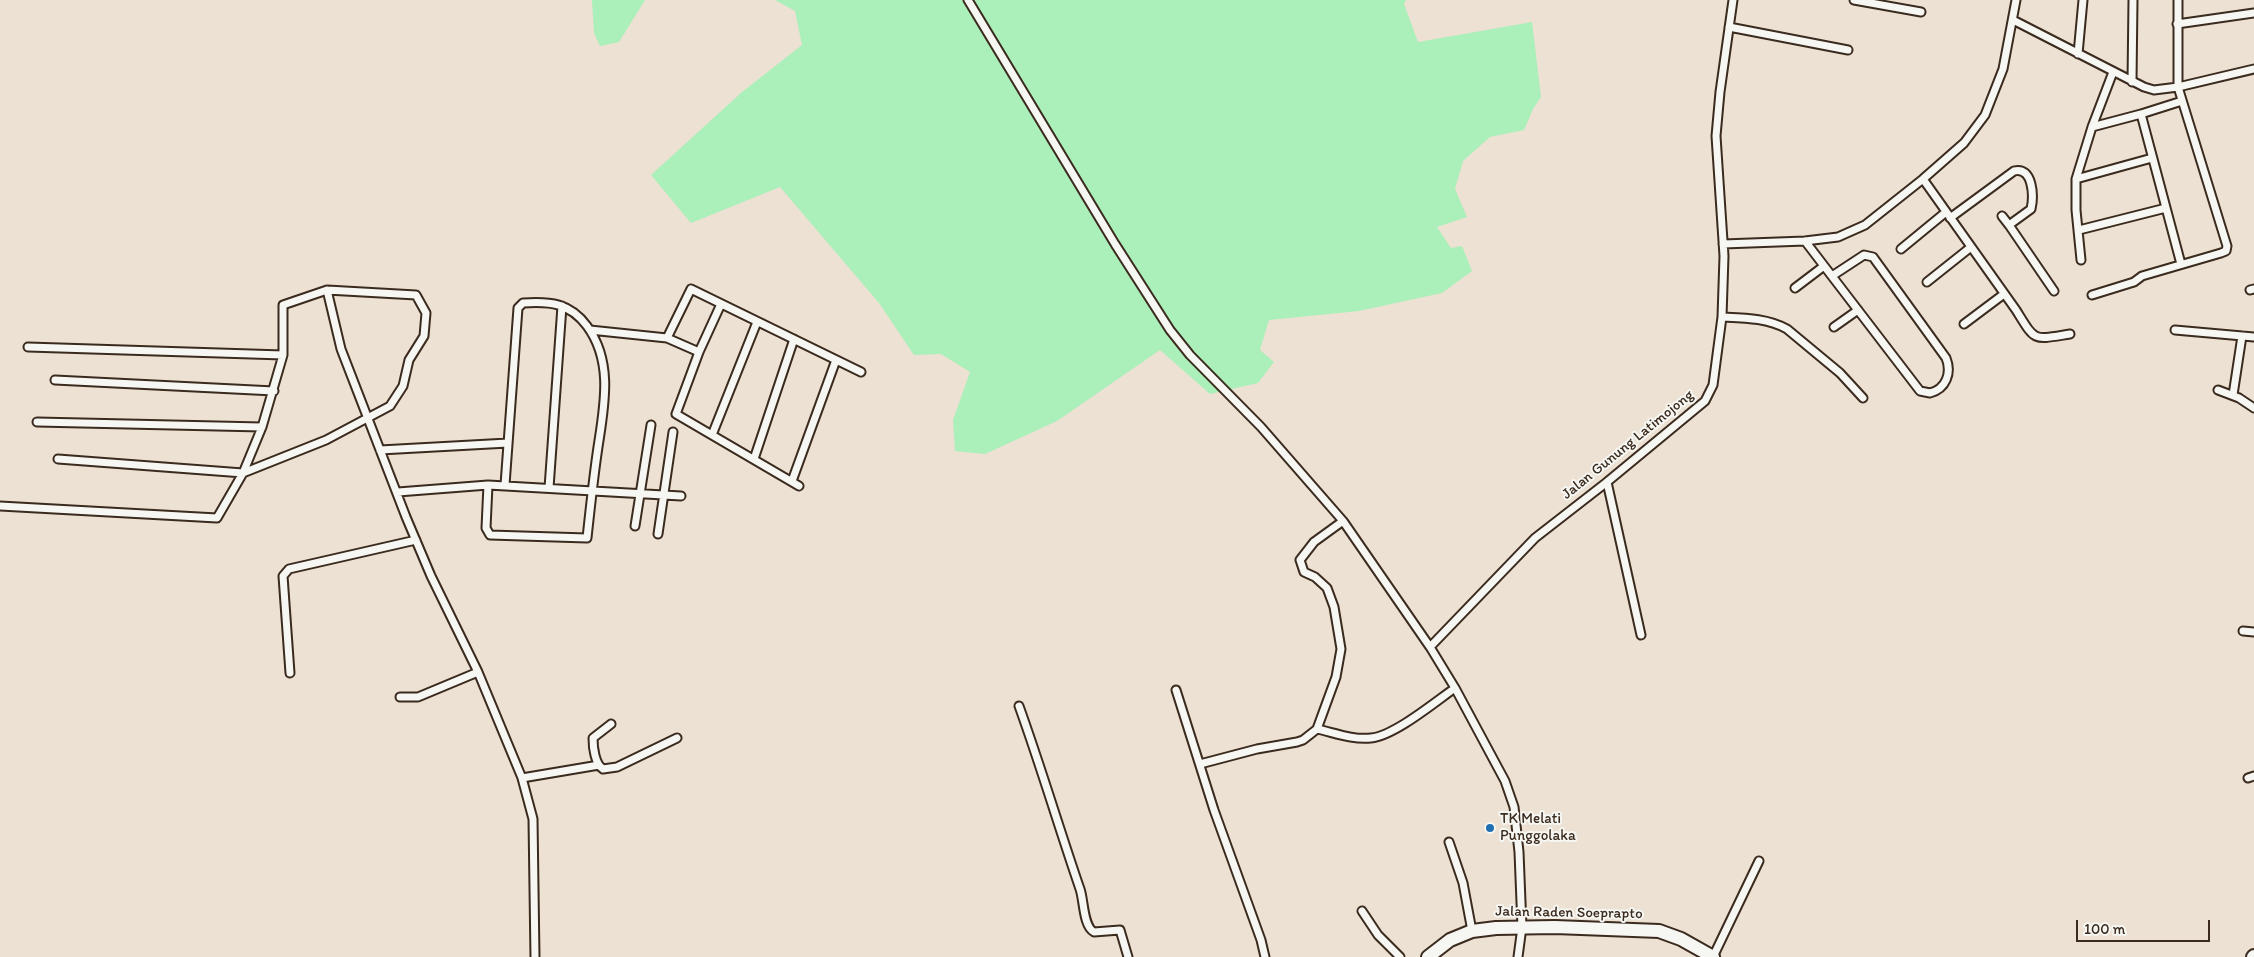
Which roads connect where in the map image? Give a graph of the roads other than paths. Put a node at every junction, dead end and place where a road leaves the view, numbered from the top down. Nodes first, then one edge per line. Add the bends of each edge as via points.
1 (968, 0) edge
2 (1733, 0) edge
3 (1854, 0) edge
4 (2016, 0) edge
5 (2083, 0) edge
6 (2133, 0) edge
7 (2178, 0) edge
8 (1921, 12) dead end
9 (2254, 13) edge
10 (2013, 20) junction
11 (2177, 24) junction
12 (1729, 27) junction
13 (1848, 50) dead end
14 (2078, 54) junction
15 (2254, 69) edge
16 (2113, 72) junction
17 (2132, 82) junction
18 (2178, 87) junction
19 (2182, 101) junction
20 (2141, 114) junction
21 (2092, 127) junction
22 (2152, 158) junction
23 (1923, 179) junction
24 (2076, 179) junction
25 (2166, 208) junction
26 (1948, 215) junction
27 (2002, 216) dead end
28 (2008, 225) junction
29 (2079, 230) junction
30 (1805, 241) junction
31 (1723, 244) junction
32 (1971, 247) junction
33 (1901, 249) dead end
34 (2081, 260) dead end
35 (2181, 264) junction
36 (1824, 266) junction
37 (1832, 276) junction
38 (1927, 282) dead end
39 (1795, 288) dead end
40 (327, 290) junction
41 (2054, 291) dead end
42 (2004, 294) junction
43 (2092, 296) dead end
44 (721, 304) junction
45 (562, 306) junction
46 (1858, 310) junction
47 (1722, 317) junction
48 (758, 322) junction
49 (1964, 324) dead end
50 (1834, 327) dead end
51 (590, 330) junction
52 (2175, 330) dead end
53 (2070, 334) dead end
54 (2242, 336) junction
55 (2254, 337) edge
56 (667, 338) junction
57 (794, 339) junction
58 (28, 347) dead end
59 (699, 352) junction
60 (283, 355) junction
61 (836, 360) junction
62 (861, 372) dead end
63 (55, 380) dead end
64 (2218, 390) dead end
65 (274, 391) junction
66 (2233, 395) junction
67 (1862, 398) dead end
68 (2254, 408) edge
69 (368, 419) junction
70 (37, 422) dead end
71 (651, 425) dead end
72 (262, 427) junction
73 (673, 432) dead end
74 (712, 435) junction
75 (508, 443) junction
76 (380, 450) junction
77 (58, 459) dead end
78 (754, 459) junction
79 (242, 473) junction
80 (792, 482) junction
81 (1607, 482) junction
82 (488, 485) junction
83 (505, 485) junction
84 (799, 486) dead end
85 (549, 488) junction
86 (398, 492) junction
87 (592, 492) junction
88 (640, 494) junction
89 (663, 495) junction
90 (682, 496) dead end
91 (0, 506) edge
92 (1343, 521) junction
93 (636, 526) dead end
94 (658, 534) dead end
95 (416, 540) junction
96 (2243, 631) dead end
97 (2254, 632) edge
98 (1641, 635) dead end
99 (1430, 647) junction
100 (478, 672) junction
101 (290, 673) dead end
102 (1455, 688) junction
103 (1176, 690) dead end
104 (400, 697) dead end
105 (1019, 706) dead end
106 (611, 724) dead end
107 (1317, 729) junction
108 (677, 738) dead end
109 (1200, 764) junction
110 (599, 765) junction
111 (522, 778) junction
112 (1449, 842) dead end
113 (1759, 860) dead end
114 (1362, 911) dead end
115 (1522, 928) junction
116 (1472, 931) junction
117 (535, 957) edge
118 (1128, 957) edge
119 (1264, 957) edge
120 (1400, 957) edge
121 (1428, 957) edge
122 (1518, 957) edge
123 (1713, 957) edge

1 - 92 street via 1170,330
2 - 12 street, Jalan Gunung Latimojong
3 - 8 street
4 - 10 street
5 - 14 street
6 - 17 street
7 - 11 street
9 - 11 street
10 - 14 street
10 - 23 street via 2003,69 1985,115 1964,142
11 - 18 street
12 - 13 street
12 - 31 street, Jalan Gunung Latimojong via 1716,136
14 - 16 street
15 - 18 street
16 - 17 street
16 - 21 street
17 - 18 street via 2154,90
18 - 19 street
19 - 20 street
19 - 35 street via 2228,249
20 - 21 street
20 - 22 street
21 - 24 street
22 - 24 street
22 - 25 street
23 - 26 street
23 - 30 street via 1858,228 1838,237
24 - 29 street
25 - 29 street
25 - 35 street
26 - 28 street via 2020,170 2026,172 2030,179 2032,206 2029,213
26 - 32 street
26 - 33 street
27 - 28 street
28 - 41 street
29 - 34 street
30 - 31 street
30 - 36 street
31 - 47 street, Jalan Gunung Latimojong
32 - 38 street
32 - 42 street
35 - 43 street
36 - 37 street
36 - 39 street
37 - 46 street
37 - 46 street via 1864,255 1872,257 1946,358 1949,372 1943,386 1930,394 1920,392
40 - 60 street via 283,305
40 - 69 street via 341,349
40 - 69 street via 416,295 426,313 424,336 409,360 403,386 390,406
42 - 49 street
42 - 53 street via 2032,336
44 - 48 street
44 - 56 street via 691,289
44 - 59 street
45 - 51 street via 573,311
45 - 75 street via 532,303 518,308
45 - 85 street
46 - 50 street
47 - 67 street via 1777,323 1840,373
47 - 81 street, Jalan Gunung Latimojong via 1713,385 1705,401
48 - 57 street
48 - 74 street
51 - 56 street
51 - 87 street via 600,346 604,363 605,398
52 - 54 street
54 - 55 street
54 - 66 street
56 - 59 street
57 - 61 street
57 - 78 street
58 - 60 street
59 - 74 street via 676,414
60 - 65 street
61 - 62 street
61 - 80 street
63 - 65 street
64 - 66 street
65 - 72 street
66 - 68 street
69 - 76 street
69 - 79 street via 326,440
70 - 72 street
71 - 88 street
72 - 79 street
73 - 89 street
74 - 78 street
75 - 76 street
75 - 83 street
76 - 86 street
77 - 79 street
78 - 80 street
79 - 91 street via 218,518
80 - 84 street
81 - 98 street
81 - 99 street, Jalan Gunung Latimojong via 1535,538
82 - 83 street
82 - 86 street
82 - 87 street via 486,528 490,535 586,538
83 - 85 street
85 - 87 street
86 - 95 street
87 - 88 street
88 - 89 street
88 - 93 street
89 - 90 street
89 - 94 street
92 - 99 street
92 - 107 street via 1314,542 1300,560 1304,572 1322,581 1330,595 1341,649 1336,677
95 - 100 street
95 - 101 street via 285,572
96 - 97 street
99 - 102 street
100 - 104 street via 418,697
100 - 111 street
102 - 107 street via 1382,736 1351,737
102 - 115 street via 1505,781 1514,807
103 - 109 street
105 - 118 street via 1067,846 1088,925 1094,932 1120,930
106 - 110 street via 593,738
107 - 109 street via 1304,740
108 - 110 street via 617,767 603,770
109 - 119 street via 1261,940
110 - 111 street
111 - 117 street via 534,827
112 - 116 street via 1463,883
113 - 123 street
114 - 120 street
115 - 116 highway, Jalan Raden Soeprapto
115 - 122 street
115 - 123 highway, Jalan Raden Soeprapto via 1652,930 1681,939
116 - 121 highway, Jalan Raden Soeprapto via 1450,940

